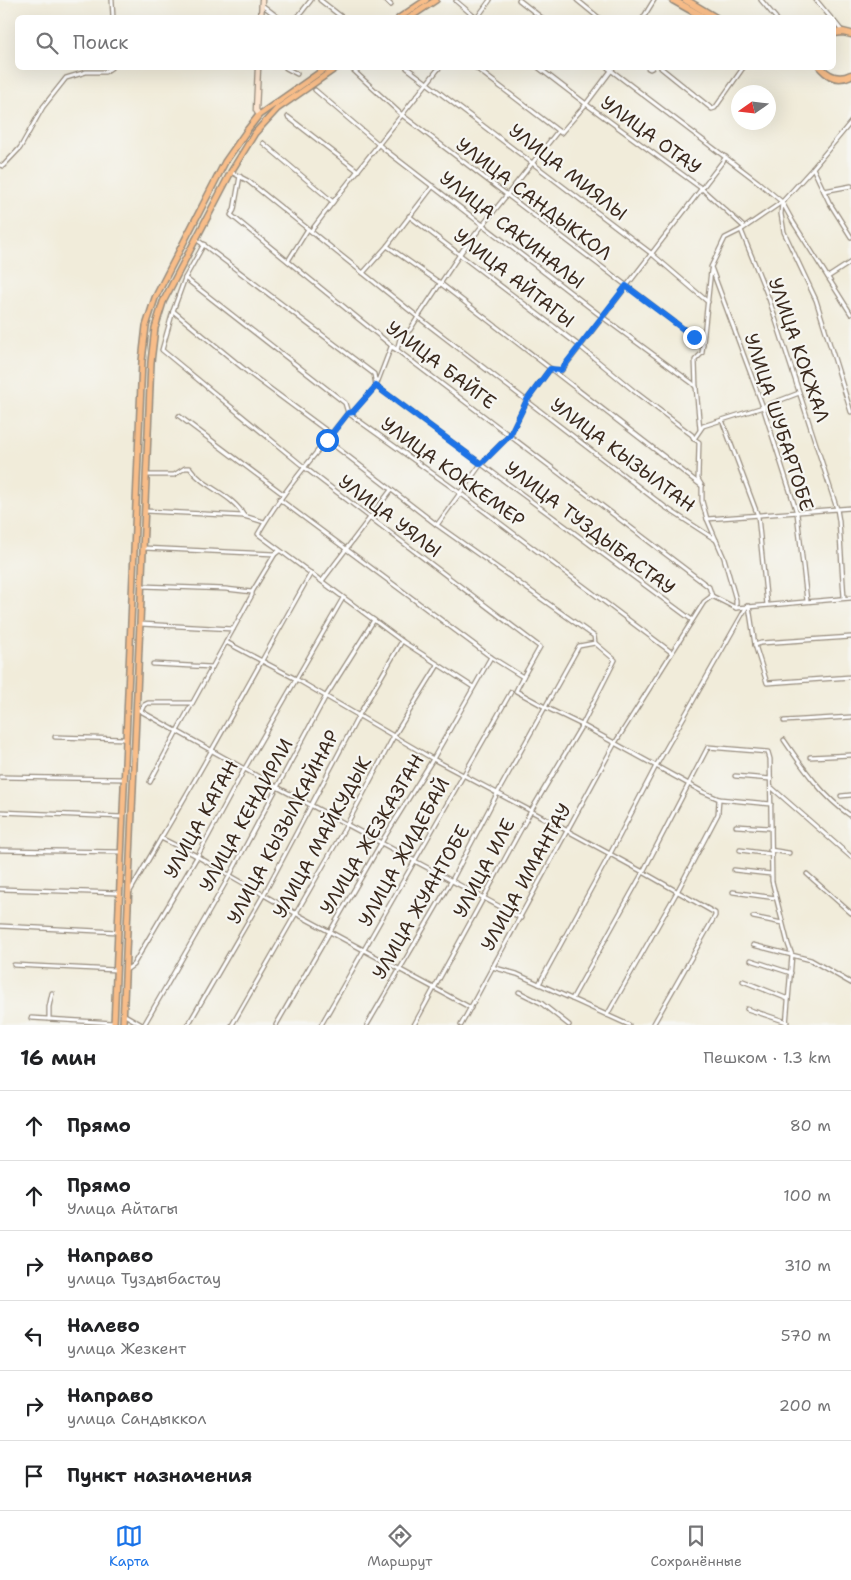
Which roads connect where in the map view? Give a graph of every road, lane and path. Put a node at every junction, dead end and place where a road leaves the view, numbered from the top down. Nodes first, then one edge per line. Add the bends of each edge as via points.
1 (112, 0) edge
2 (310, 0) edge
3 (320, 0) edge
4 (386, 0) edge
5 (426, 0) edge
6 (436, 0) edge
7 (490, 0) edge
8 (519, 0) edge
9 (576, 0) edge
10 (654, 0) edge
11 (673, 0) edge
12 (686, 0) edge
13 (762, 0) edge
14 (816, 0) edge
15 (456, 1) edge
16 (262, 2) edge
17 (391, 5) dead end
18 (113, 15) edge
19 (261, 15) edge
20 (276, 15) edge
21 (299, 15) edge
22 (339, 15) edge
23 (404, 15) edge
24 (414, 15) edge
25 (472, 15) edge
26 (478, 15) edge
27 (538, 15) edge
28 (595, 15) edge
29 (645, 15) edge
30 (700, 15) edge
31 (711, 15) edge
32 (774, 15) edge
33 (828, 15) edge
34 (836, 24) edge
35 (842, 32) junction
36 (836, 33) edge
37 (851, 34) edge
38 (108, 70) edge
39 (258, 70) edge
40 (289, 70) edge
41 (324, 70) edge
42 (332, 70) edge
43 (352, 70) dead end
44 (410, 70) edge
45 (437, 70) edge
46 (479, 70) edge
47 (542, 70) edge
48 (610, 70) edge
49 (614, 70) edge
50 (663, 70) edge
51 (742, 70) edge
52 (823, 70) edge
53 (296, 74) dead end
54 (850, 77) edge
55 (316, 78) junction
56 (428, 82) junction
57 (314, 90) dead end
58 (586, 104) junction
59 (402, 115) junction
60 (259, 116) junction
61 (288, 117) dead end
62 (850, 124) edge
63 (559, 132) junction
64 (263, 143) dead end
65 (379, 144) junction
66 (726, 157) junction
67 (532, 162) junction
68 (0, 165) edge
69 (813, 168) junction
70 (358, 171) junction
71 (232, 172) junction
72 (240, 176) junction
73 (433, 186) junction
74 (851, 186) edge
75 (702, 189) junction
76 (824, 191) junction
77 (507, 194) junction
78 (333, 202) junction
79 (782, 202) junction
80 (409, 216) junction
81 (483, 224) junction
82 (744, 227) junction
83 (310, 230) junction
84 (741, 230) junction
85 (851, 237) edge
86 (196, 238) junction
87 (204, 244) junction
88 (387, 246) junction
89 (179, 250) junction
90 (460, 254) junction
91 (652, 254) junction
92 (187, 255) junction
93 (288, 261) junction
94 (851, 262) edge
95 (711, 267) junction
96 (363, 273) junction
97 (828, 277) junction
98 (185, 278) junction
99 (440, 283) junction
100 (626, 286) junction
101 (708, 302) junction
102 (173, 311) junction
103 (851, 314) edge
104 (418, 317) junction
105 (602, 317) junction
106 (703, 345) junction
107 (580, 346) junction
108 (397, 350) junction
109 (550, 369) junction
110 (376, 386) junction
111 (696, 387) junction
112 (799, 393) junction
113 (527, 400) junction
114 (763, 407) junction
115 (851, 412) edge
116 (348, 413) junction
117 (179, 416) dead end
118 (722, 420) junction
119 (700, 429) junction
120 (510, 435) junction
121 (694, 439) junction
122 (327, 440) junction
123 (138, 455) junction
124 (147, 455) junction
125 (481, 464) junction
126 (304, 467) junction
127 (147, 475) junction
128 (702, 486) junction
129 (391, 490) junction
130 (460, 493) junction
131 (283, 494) junction
132 (279, 499) junction
133 (851, 508) edge
134 (837, 509) junction
135 (146, 511) junction
136 (797, 513) junction
137 (244, 516) junction
138 (758, 516) junction
139 (370, 517) junction
140 (707, 519) junction
141 (264, 522) junction
142 (437, 525) junction
143 (716, 540) junction
144 (144, 548) junction
145 (346, 549) junction
146 (280, 551) junction
147 (275, 554) junction
148 (311, 573) junction
149 (322, 581) junction
150 (142, 586) junction
151 (252, 592) junction
152 (712, 596) junction
153 (343, 598) junction
154 (844, 598) junction
155 (851, 598) edge
156 (806, 601) junction
157 (767, 604) junction
158 (748, 606) junction
159 (736, 608) junction
160 (374, 620) junction
161 (692, 620) junction
162 (140, 624) junction
163 (233, 630) junction
164 (851, 637) edge
165 (402, 641) junction
166 (226, 642) junction
167 (595, 643) junction
168 (755, 644) junction
169 (671, 652) junction
170 (491, 657) junction
171 (261, 661) junction
172 (153, 664) dead end
173 (438, 664) junction
174 (212, 667) junction
175 (523, 677) junction
176 (851, 677) edge
177 (296, 678) junction
178 (472, 687) junction
179 (511, 692) dead end
180 (326, 696) junction
181 (192, 703) junction
182 (544, 707) junction
183 (138, 709) junction
184 (359, 715) junction
185 (851, 717) edge
186 (784, 721) dead end
187 (582, 725) junction
188 (177, 730) junction
189 (394, 736) junction
190 (55, 737) dead end
191 (126, 739) junction
192 (784, 740) dead end
193 (615, 743) junction
194 (212, 751) junction
195 (851, 755) edge
196 (810, 757) dead end
197 (433, 759) junction
198 (125, 765) junction
199 (134, 765) junction
200 (656, 766) junction
201 (245, 768) junction
202 (463, 774) junction
203 (734, 776) dead end
204 (0, 777) edge
205 (124, 779) junction
206 (771, 779) junction
207 (150, 782) dead end
208 (689, 784) junction
209 (277, 786) junction
210 (771, 786) junction
211 (498, 792) junction
212 (851, 795) edge
213 (841, 796) dead end
214 (719, 799) junction
215 (771, 804) junction
216 (311, 805) junction
217 (531, 810) junction
218 (0, 812) edge
219 (851, 816) edge
220 (123, 817) junction
221 (347, 824) junction
222 (736, 826) dead end
223 (770, 828) junction
224 (568, 830) junction
225 (161, 838) junction
226 (381, 843) junction
227 (0, 850) edge
228 (740, 850) dead end
229 (121, 852) junction
230 (770, 852) junction
231 (789, 852) dead end
232 (610, 854) junction
233 (197, 857) junction
234 (851, 857) edge
235 (415, 861) junction
236 (734, 870) dead end
237 (643, 872) junction
238 (771, 874) junction
239 (807, 874) dead end
240 (230, 875) junction
241 (452, 880) junction
242 (0, 889) edge
243 (677, 892) junction
244 (733, 892) dead end
245 (120, 893) junction
246 (129, 894) junction
247 (264, 894) junction
248 (776, 898) junction
249 (484, 899) junction
250 (295, 913) junction
251 (851, 914) edge
252 (753, 917) dead end
253 (520, 918) junction
254 (782, 923) junction
255 (0, 926) edge
256 (118, 932) junction
257 (330, 932) junction
258 (753, 946) dead end
259 (365, 950) junction
260 (792, 955) junction
261 (751, 960) dead end
262 (14, 965) dead end
263 (492, 967) junction
264 (399, 969) junction
265 (116, 970) junction
266 (125, 970) junction
267 (791, 973) junction
268 (743, 981) dead end
269 (851, 983) edge
270 (539, 984) junction
271 (434, 988) junction
272 (519, 992) dead end
273 (52, 993) dead end
274 (788, 998) junction
275 (572, 999) junction
276 (471, 1008) junction
277 (747, 1009) dead end
278 (123, 1014) junction
279 (607, 1015) junction
280 (31, 1018) dead end
281 (49, 1019) junction
282 (114, 1024) edge
283 (787, 1024) edge
284 (123, 1025) edge
285 (143, 1025) edge
286 (188, 1025) edge
287 (232, 1025) edge
288 (276, 1025) edge
289 (321, 1025) edge
290 (367, 1025) edge
291 (414, 1025) edge
292 (461, 1025) edge
293 (569, 1025) edge
294 (629, 1025) edge
295 (653, 1025) edge

1 - 18 street
2 - 21 street
3 - 22 street
4 - 17 street
5 - 23 main road
6 - 24 main road
7 - 26 street
8 - 27 street
9 - 28 street
10 - 29 street
11 - 30 highway
12 - 31 highway
13 - 32 street
14 - 33 street
15 - 25 street
16 - 19 street
16 - 20 street
34 - 35 street
35 - 36 highway
35 - 37 highway
38 - 68 street via 66,78 43,107 20,148 3,166
39 - 60 street via 256,110
40 - 53 street
41 - 55 main road
42 - 55 main road
43 - 59 street, УЛИЦА САНДЫККОЛ
44 - 56 street, УЛИЦА МИЯЛЫ
45 - 56 street
46 - 63 street
47 - 58 street, УЛИЦА ОТАУ
48 - 58 street
49 - 66 street
50 - 51 street via 712,109
52 - 54 highway via 833,77
55 - 60 main road
55 - 71 main road via 263,123
56 - 59 street
56 - 67 street, УЛИЦА МИЯЛЫ
57 - 65 street, УЛИЦА САКИНАЛЫ
58 - 63 street
58 - 75 street, УЛИЦА ОТАУ
59 - 65 street
59 - 77 street, УЛИЦА САНДЫККОЛ
60 - 89 main road via 225,162
61 - 70 street
62 - 69 street
63 - 67 street
64 - 78 street
65 - 70 street
65 - 73 street, УЛИЦА САКИНАЛЫ
66 - 75 street
66 - 79 street
67 - 77 street
67 - 91 street, УЛИЦА МИЯЛЫ
69 - 76 street
69 - 79 street
70 - 78 street
71 - 72 street, УЛИЦА КЫЗЫЛТАН
71 - 86 main road
72 - 83 street, УЛИЦА КЫЗЫЛТАН
72 - 93 street, УЛИЦА БАЙГЕ via 231,215
73 - 80 street
73 - 81 street, УЛИЦА САКИНАЛЫ
74 - 76 street
75 - 82 street, УЛИЦА ОТАУ
75 - 91 street
76 - 85 street
77 - 81 street
77 - 100 street, УЛИЦА САНДЫККОЛ
78 - 83 street
79 - 82 street
79 - 97 street
79 - 115 street via 784,232 816,300
80 - 88 street
80 - 90 street, УЛИЦА АЙТАГЫ
81 - 90 street
81 - 105 street, УЛИЦА САКИНАЛЫ
82 - 84 street
83 - 93 street
83 - 96 street, УЛИЦА КЫЗЫЛТАН
84 - 95 street via 725,238
84 - 112 street, УЛИЦА КОКЖАЛ via 769,299
86 - 87 street, УЛИЦА ТУЗДЫБАСТАУ
86 - 92 main road
87 - 98 street
87 - 110 street, УЛИЦА ТУЗДЫБАСТАУ via 374,374
88 - 96 street
88 - 99 street
89 - 92 street
89 - 123 main road via 155,298 146,326
90 - 99 street
90 - 107 street, УЛИЦА АЙТАГЫ
91 - 100 street
91 - 101 street, УЛИЦА МИЯЛЫ
92 - 124 main road via 163,302 155,328
93 - 108 street, УЛИЦА БАЙГЕ
94 - 97 street
95 - 101 street
95 - 114 street, УЛИЦА ШУБАРТОБЕ
96 - 104 street, УЛИЦА КЫЗЫЛТАН
97 - 103 street
98 - 102 street
98 - 116 street, УЛИЦА КОККЕМЕР via 344,403
99 - 104 street
99 - 109 street
100 - 105 street
100 - 106 street, УЛИЦА САНДЫККОЛ
101 - 106 street
102 - 122 street via 326,431
102 - 126 street, УЛИЦА УЯЛЫ via 162,350
104 - 108 street via 410,330 401,335
104 - 113 street, УЛИЦА КЫЗЫЛТАН
105 - 107 street
105 - 111 street, УЛИЦА САКИНАЛЫ
106 - 111 street via 702,353 695,360
107 - 109 street via 561,370
107 - 121 street, УЛИЦА АЙТАГЫ
108 - 110 street via 391,347
108 - 120 street, УЛИЦА БАЙГЕ
109 - 113 street
109 - 128 street
110 - 116 street via 353,412
110 - 125 street, УЛИЦА ТУЗДЫБАСТАУ
111 - 119 street
112 - 114 street
112 - 134 street, УЛИЦА КОКЖАЛ
113 - 120 street
113 - 143 street, УЛИЦА КЫЗЫЛТАН via 665,507
114 - 118 street
114 - 136 street, УЛИЦА ШУБАРТОБЕ
116 - 122 street
116 - 130 street, УЛИЦА КОККЕМЕР
117 - 131 street
118 - 119 street
118 - 138 street
119 - 121 street
120 - 125 street
120 - 152 street, УЛИЦА БАЙГЕ via 709,587
121 - 128 street via 699,442 698,479
122 - 126 street
122 - 129 street
123 - 124 street
123 - 191 main road
124 - 127 main road
125 - 130 street
125 - 161 street, УЛИЦА ТУЗДЫБАСТАУ
126 - 131 street
126 - 139 street, УЛИЦА УЯЛЫ
127 - 135 main road
127 - 137 street via 174,475 190,468 238,506
128 - 140 street
129 - 139 street
129 - 142 street
130 - 142 street
130 - 169 street, УЛИЦА КОККЕМЕР
131 - 132 street
132 - 141 street
132 - 145 street
133 - 134 street
134 - 136 street
134 - 154 street, УЛИЦА КОКЖАЛ
135 - 137 street
135 - 144 main road
136 - 138 street
136 - 156 street, УЛИЦА ШУБАРТОБЕ
137 - 141 street
138 - 140 street
138 - 157 street
139 - 145 street
139 - 175 street, УЛИЦА УЯЛЫ via 540,647
140 - 143 street
141 - 146 street via 258,534
142 - 167 street via 594,636
143 - 159 street via 724,558
144 - 147 street
144 - 150 main road
145 - 149 street
145 - 170 street
146 - 147 street
146 - 148 street
147 - 151 street
148 - 149 street
148 - 171 street
149 - 153 street
150 - 151 street
150 - 162 main road
151 - 163 street
152 - 159 street
152 - 161 street, УЛИЦА ИМАНТАУ
153 - 160 street
153 - 177 street, УЛИЦА КАГАН
154 - 155 street
154 - 156 street
156 - 157 street
157 - 158 street
158 - 159 street
158 - 168 street
158 - 200 street
160 - 165 street
160 - 180 street, УЛИЦА КЕНДИРЛИ
161 - 169 street, УЛИЦА ИМАНТАУ
162 - 163 street
162 - 183 main road
163 - 166 street
164 - 168 street
165 - 173 street
165 - 184 street, УЛИЦА КЫЗЫЛКАЙНАР
166 - 171 street
166 - 174 street
167 - 182 street via 579,646
167 - 187 street via 615,660
168 - 176 street via 767,683
169 - 193 street, УЛИЦА ИМАНТАУ
170 - 175 street
170 - 178 street, УЛИЦА ЖЕЗКАЗГАН
171 - 177 street
171 - 194 street
172 - 174 street
173 - 178 street
173 - 189 street, УЛИЦА МАЙКУДЫК
174 - 181 street
175 - 182 street via 516,691
177 - 180 street
177 - 201 street, УЛИЦА КАГАН
178 - 197 street, УЛИЦА ЖЕЗКАЗГАН
179 - 202 street, УЛИЦА ЖИДЕБАЙ
180 - 184 street
180 - 209 street, УЛИЦА КЕНДИРЛИ
181 - 183 street via 148,703
181 - 188 street
182 - 187 street
182 - 211 street
183 - 188 street
183 - 199 main road
184 - 189 street
184 - 216 street, УЛИЦА КЫЗЫЛКАЙНАР
185 - 186 street
187 - 193 street
187 - 217 street
188 - 194 street
188 - 207 street
189 - 197 street
189 - 221 street, УЛИЦА МАЙКУДЫК
190 - 191 street
191 - 198 main road
192 - 219 street via 806,772
193 - 200 street
193 - 224 street, УЛИЦА ИМАНТАУ
194 - 201 street
194 - 225 street
195 - 196 street
197 - 202 street
197 - 226 street, УЛИЦА ЖЕЗКАЗГАН
198 - 199 main road
198 - 205 main road
199 - 246 main road
200 - 208 street
200 - 232 street
201 - 209 street
201 - 233 street, УЛИЦА КАГАН
202 - 211 street
202 - 235 street, УЛИЦА ЖИДЕБАЙ
203 - 206 street
204 - 205 street
205 - 220 main road
206 - 208 street via 768,752 708,747
206 - 210 street
208 - 214 street
208 - 237 street
209 - 216 street
209 - 240 street, УЛИЦА КЕНДИРЛИ
210 - 215 street
210 - 234 street
211 - 217 street
211 - 241 street, УЛИЦА ЖУАНТОБЕ
212 - 213 street
214 - 215 street
214 - 243 street via 718,814
215 - 223 street
216 - 221 street
216 - 247 street, УЛИЦА КЫЗЫЛКАЙНАР
217 - 224 street, УЛИЦА ИЛЕ
217 - 249 street, УЛИЦА ИЛЕ
218 - 220 street
220 - 229 main road
221 - 226 street
221 - 250 street, УЛИЦА МАЙКУДЫК
222 - 223 street
223 - 230 street
224 - 232 street, УЛИЦА ИЛЕ
224 - 253 street, УЛИЦА ИМАНТАУ
225 - 233 street, УЛИЦА КЕНДИРЛИ
225 - 246 street
226 - 235 street
226 - 257 street, УЛИЦА ЖЕЗКАЗГАН
227 - 229 street
228 - 230 street
229 - 245 main road
230 - 231 street
230 - 238 street
232 - 237 street, УЛИЦА ИЛЕ
232 - 270 street
233 - 240 street, УЛИЦА КЕНДИРЛИ
233 - 266 street, УЛИЦА КАГАН via 133,965
235 - 241 street
235 - 259 street, УЛИЦА ЖИДЕБАЙ
236 - 238 street
237 - 243 street
237 - 275 street
238 - 248 street
239 - 251 street
240 - 247 street, УЛИЦА КЕНДИРЛИ
240 - 285 street, УЛИЦА КЕНДИРЛИ
241 - 249 street
241 - 264 street, УЛИЦА ЖУАНТОБЕ
242 - 245 street
243 - 279 street
243 - 295 street via 716,916
244 - 248 street
245 - 256 main road
246 - 266 main road
247 - 250 street, УЛИЦА КЕНДИРЛИ
247 - 286 street, УЛИЦА КЫЗЫЛКАЙНАР
248 - 254 street
249 - 253 street
249 - 271 street, УЛИЦА ИЛЕ
250 - 257 street, УЛИЦА КЕНДИРЛИ
250 - 287 street, УЛИЦА МАЙКУДЫК
252 - 254 street
253 - 263 street, УЛИЦА ИМАНТАУ
254 - 260 street
255 - 256 street
256 - 265 main road
257 - 259 street, УЛИЦА КЕНДИРЛИ
257 - 288 street, УЛИЦА ЖЕЗКАЗГАН
258 - 260 street
259 - 264 street, УЛИЦА КЕНДИРЛИ
259 - 289 street, УЛИЦА ЖИДЕБАЙ
260 - 267 street
260 - 269 street via 811,960
261 - 267 street
262 - 265 street
263 - 270 street
263 - 276 street, УЛИЦА ИМАНТАУ
264 - 271 street, УЛИЦА КЕНДИРЛИ
264 - 290 street, УЛИЦА ЖУАНТОБЕ
265 - 282 main road
266 - 278 main road
267 - 274 street
268 - 274 street
270 - 275 street
271 - 276 street, УЛИЦА КЕНДИРЛИ
271 - 291 street, УЛИЦА ИЛЕ
272 - 293 street via 541,1003
273 - 281 street
274 - 283 street
275 - 279 street
276 - 292 street, УЛИЦА ИМАНТАУ
277 - 283 street
278 - 284 main road
278 - 285 street
279 - 294 street
280 - 281 street
281 - 282 street

